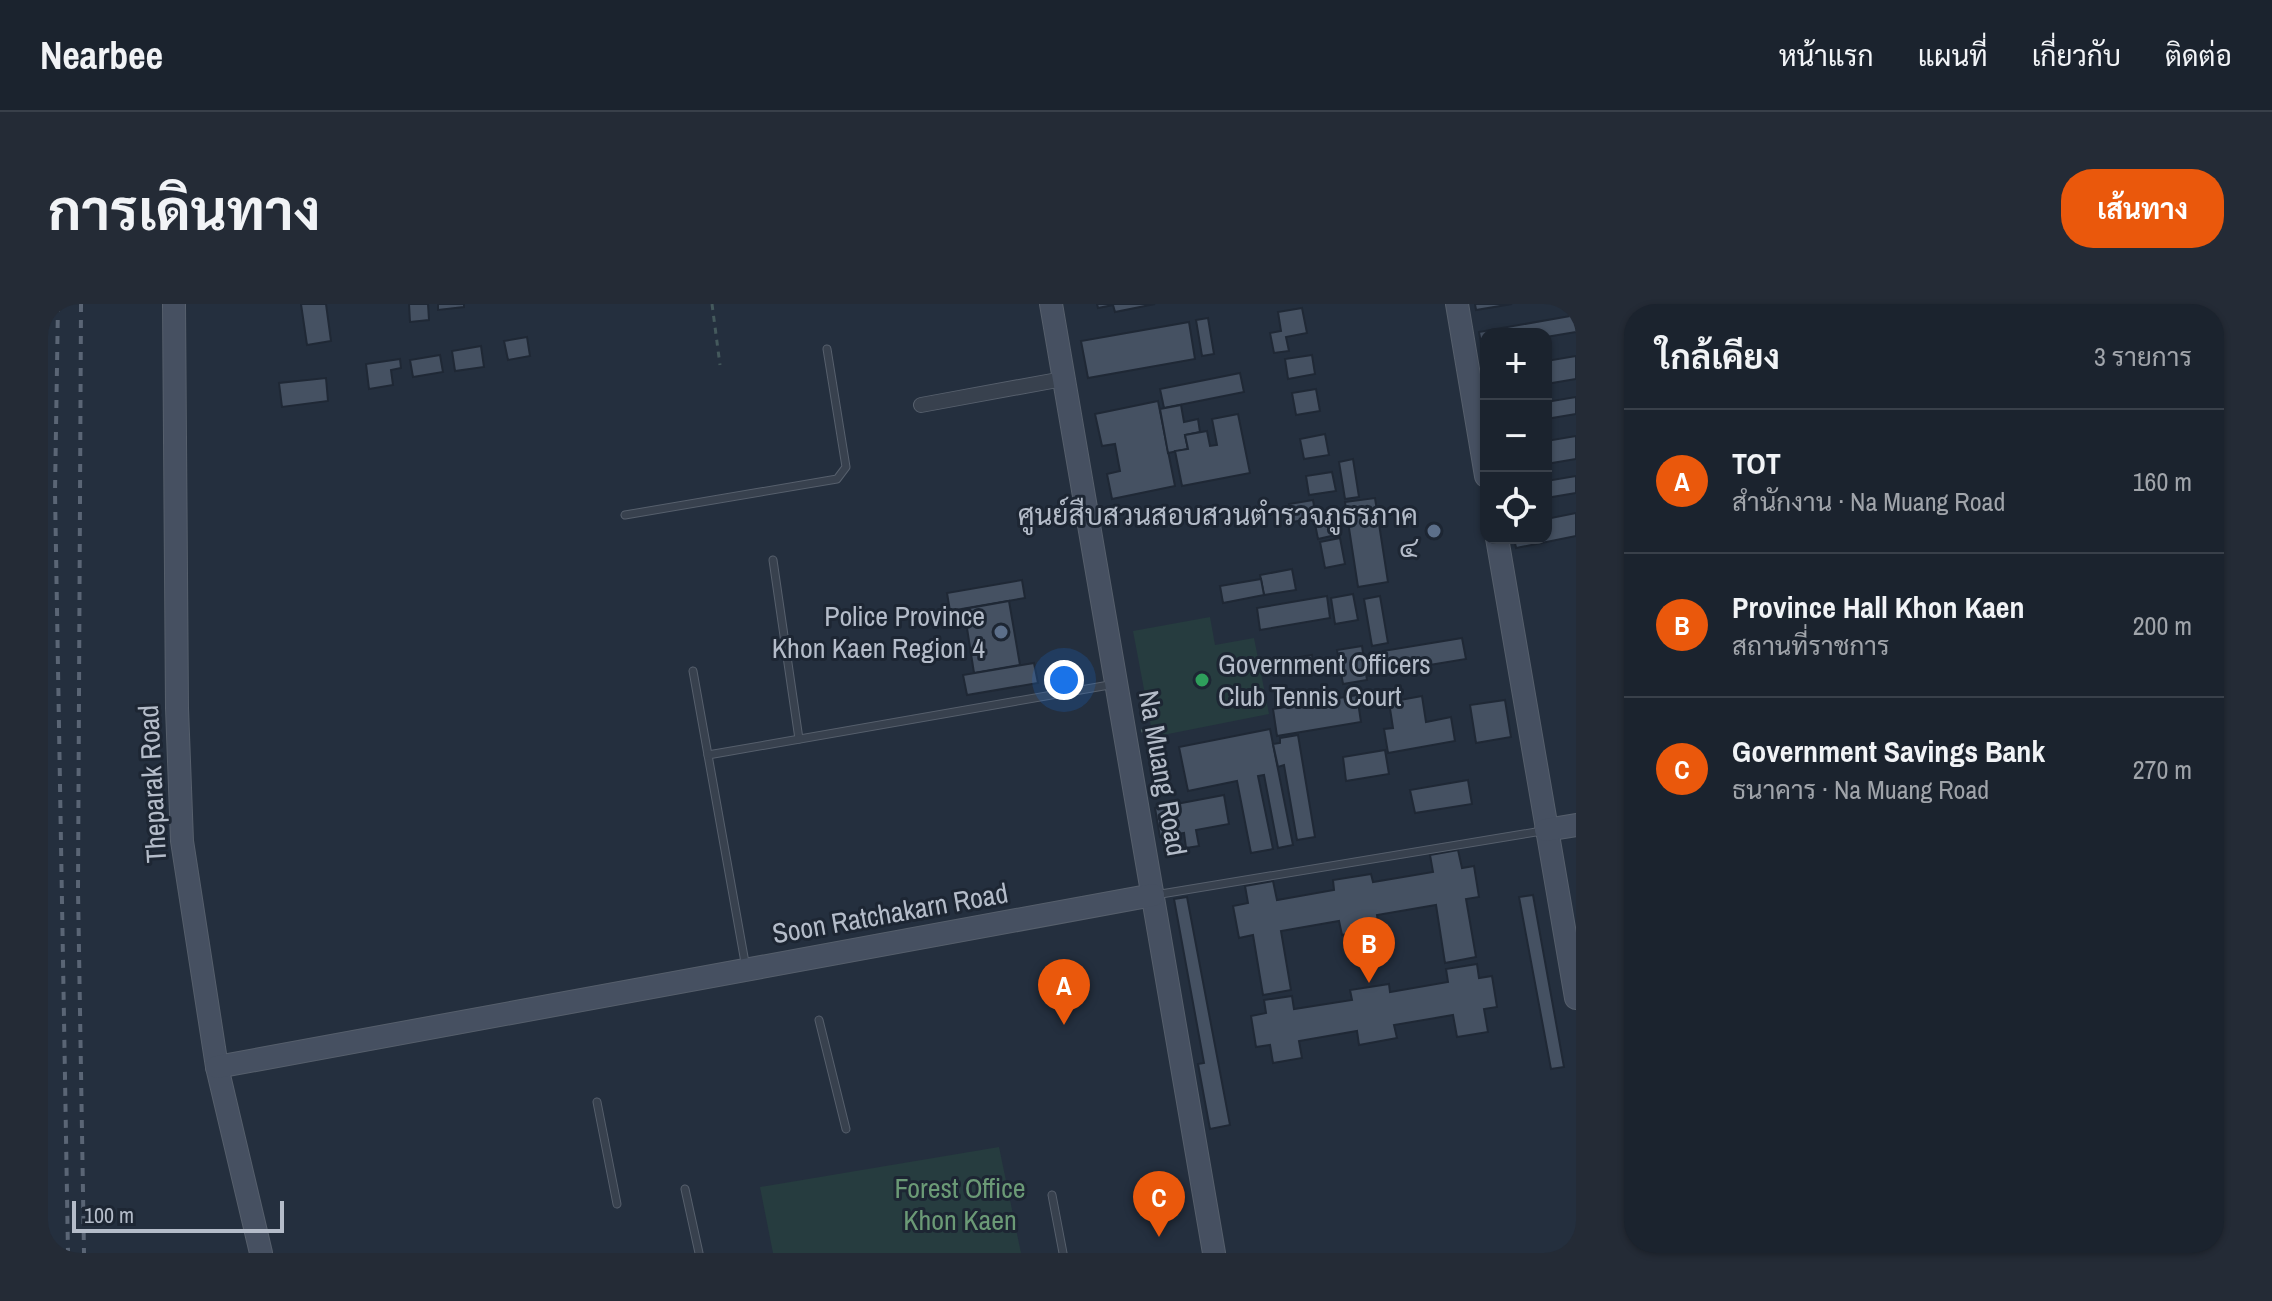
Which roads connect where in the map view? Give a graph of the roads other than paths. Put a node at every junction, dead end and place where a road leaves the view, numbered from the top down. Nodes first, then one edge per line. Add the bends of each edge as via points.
1 (174, 304) edge
2 (1051, 304) edge
3 (1457, 304) edge
4 (827, 349) dead end
5 (1063, 379) junction
6 (921, 405) dead end
7 (1485, 472) edge
8 (625, 515) dead end
9 (1498, 544) edge
10 (773, 560) dead end
11 (693, 671) dead end
12 (1117, 684) junction
13 (799, 739) junction
14 (708, 755) junction
15 (1576, 825) edge
16 (1546, 830) junction
17 (1153, 895) junction
18 (747, 970) junction
19 (1576, 998) edge
20 (819, 1020) dead end
21 (217, 1067) junction
22 (597, 1102) dead end
23 (846, 1129) dead end
24 (685, 1189) dead end
25 (1052, 1195) dead end
26 (617, 1204) dead end
27 (261, 1253) edge
28 (699, 1253) edge
29 (1063, 1253) edge
30 (1214, 1253) edge

1 - 21 street, Theparak Road via 182,841
2 - 5 street, Na Muang Road
3 - 7 street
4 - 8 lane via 846,467 837,479
5 - 6 street
5 - 12 street, Na Muang Road
9 - 16 street
10 - 13 lane
11 - 14 lane
12 - 13 lane
12 - 17 street, Na Muang Road
13 - 14 lane
14 - 18 lane
15 - 16 street, Soon Ratchakarn Road
16 - 17 lane, Soon Ratchakarn Road
16 - 19 street
17 - 18 street, Soon Ratchakarn Road
17 - 30 street, Na Muang Road
18 - 21 street, Soon Ratchakarn Road
20 - 23 lane
21 - 27 street, Theparak Road
22 - 26 lane
24 - 28 lane
25 - 29 lane

